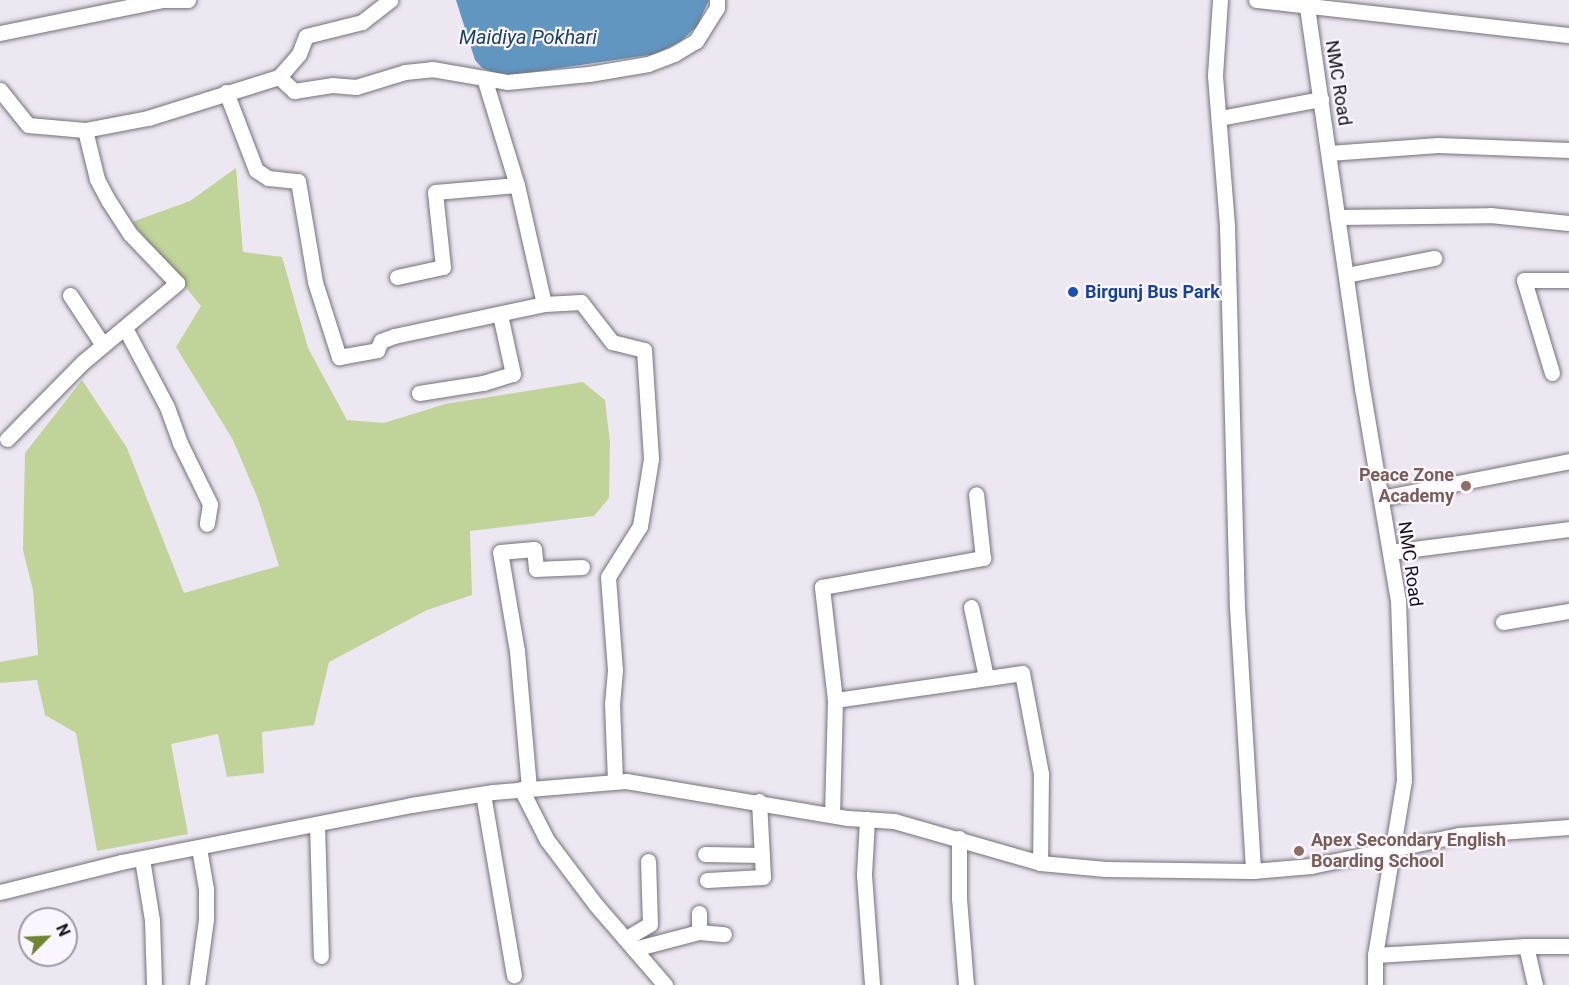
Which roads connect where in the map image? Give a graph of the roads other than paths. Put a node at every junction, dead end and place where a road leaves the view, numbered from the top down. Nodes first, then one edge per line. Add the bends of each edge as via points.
1 (188, 0) edge
2 (390, 0) edge
3 (717, 0) edge
4 (1220, 0) edge
5 (1256, 0) edge
6 (1307, 7) junction
7 (0, 33) edge
8 (1569, 35) edge
9 (279, 77) junction
10 (485, 81) junction
11 (0, 90) edge
12 (226, 92) junction
13 (1321, 99) junction
14 (1220, 118) junction
15 (85, 130) junction
16 (1569, 150) edge
17 (1329, 153) junction
18 (517, 184) junction
19 (1337, 217) junction
20 (1569, 223) edge
21 (1434, 258) dead end
22 (1346, 275) junction
23 (397, 277) dead end
24 (1569, 280) edge
25 (70, 295) dead end
26 (543, 304) junction
27 (500, 315) junction
28 (125, 328) junction
29 (103, 345) junction
30 (1552, 373) dead end
31 (419, 393) dead end
32 (6, 439) dead end
33 (1569, 461) edge
34 (976, 494) dead end
35 (1381, 498) junction
36 (207, 524) dead end
37 (1569, 529) edge
38 (1390, 552) junction
39 (582, 567) dead end
40 (971, 607) dead end
41 (1569, 611) edge
42 (1503, 622) dead end
43 (986, 677) junction
44 (835, 700) junction
45 (615, 781) junction
46 (525, 788) junction
47 (483, 794) junction
48 (759, 801) junction
49 (832, 815) junction
50 (867, 819) junction
51 (317, 825) junction
52 (1569, 827) edge
53 (959, 838) junction
54 (199, 848) junction
55 (1391, 850) junction
56 (705, 854) dead end
57 (762, 855) junction
58 (142, 859) junction
59 (648, 861) dead end
60 (1040, 863) junction
61 (1253, 871) junction
62 (707, 880) dead end
63 (0, 892) edge
64 (699, 913) dead end
65 (699, 932) junction
66 (724, 934) dead end
67 (629, 944) junction
68 (1526, 946) junction
69 (1569, 946) edge
70 (1375, 955) junction
71 (321, 956) dead end
72 (514, 975) dead end
73 (153, 985) edge
74 (197, 985) edge
75 (665, 985) edge
76 (872, 985) edge
77 (966, 985) edge
78 (1375, 985) edge
79 (1534, 985) edge

1 - 7 street via 162,0
2 - 9 street via 362,22 306,36 299,54
3 - 10 street via 717,8 696,41 648,64 547,79
4 - 14 street via 1215,76
5 - 6 street
6 - 8 street
6 - 13 street, NMC Road
9 - 10 street via 294,91 332,85 357,87 405,72 432,69
9 - 12 street
10 - 18 street
11 - 15 street via 28,125
12 - 15 street via 148,118
12 - 27 street via 256,170 268,178 298,181 315,282 339,357 378,350 381,340 393,336
13 - 14 street
13 - 17 street, NMC Road
14 - 61 street via 1237,606
15 - 28 street via 97,179 108,200 130,234 177,283
16 - 17 street via 1438,146
17 - 19 street, NMC Road
18 - 23 street via 435,192 443,267
18 - 26 street
19 - 20 street via 1490,215
19 - 22 street, NMC Road
21 - 22 street
22 - 35 street, NMC Road
24 - 30 street via 1524,280
25 - 29 street
26 - 27 street
26 - 45 street via 581,302 612,342 644,350 651,459 640,526 608,577 615,670
27 - 31 street via 513,374
28 - 29 street
28 - 36 street via 167,407 210,504
29 - 32 street
33 - 35 street
34 - 44 street via 983,558 822,586
35 - 38 street, NMC Road
37 - 38 street
38 - 55 street, NMC Road via 1398,600 1404,780
39 - 46 street via 536,569 534,549 500,552 517,651
40 - 43 street
41 - 42 street
43 - 44 street
43 - 60 street via 1022,673 1041,774
44 - 49 street
45 - 46 street
45 - 48 street
46 - 47 street
46 - 67 street via 547,840
47 - 51 street
47 - 72 street
48 - 49 street
48 - 57 street
49 - 50 street
50 - 53 street via 894,821
50 - 76 street via 864,875
51 - 54 street
51 - 71 street
52 - 55 street via 1459,835
53 - 60 street
53 - 77 street
54 - 58 street
54 - 74 street via 206,919
55 - 61 street via 1311,866
55 - 70 street, NMC Road
56 - 57 street
57 - 62 street via 763,878
58 - 63 street
58 - 73 street via 152,912
59 - 67 street via 650,924
60 - 61 street via 1106,869
64 - 65 street
65 - 66 street
65 - 67 street
67 - 75 street
68 - 69 street
68 - 70 street
68 - 79 street
70 - 78 street, NMC Road

